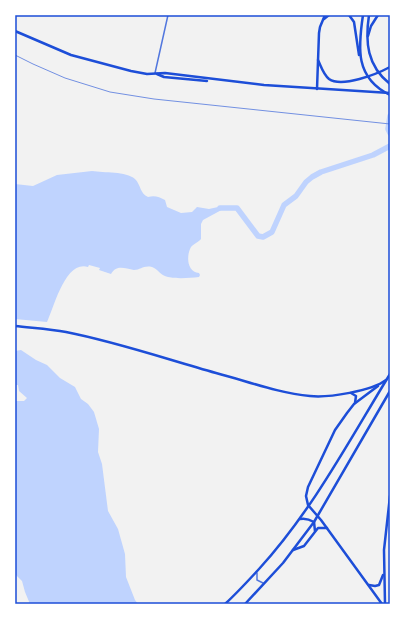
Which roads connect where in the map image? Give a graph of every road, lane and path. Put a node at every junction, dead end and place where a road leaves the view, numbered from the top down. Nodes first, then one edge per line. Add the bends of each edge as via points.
1 (168, 15) edge
2 (325, 15) edge
3 (329, 15) edge
4 (349, 15) edge
5 (363, 15) edge
6 (369, 15) edge
7 (378, 15) edge
8 (322, 20) junction
9 (15, 31) edge
10 (367, 42) junction
11 (359, 55) junction
12 (318, 60) junction
13 (390, 67) edge
14 (155, 73) junction
15 (390, 84) edge
16 (317, 89) junction
17 (390, 94) edge
18 (15, 326) edge
19 (390, 374) edge
20 (387, 380) junction
21 (382, 384) junction
22 (390, 390) edge
23 (348, 393) junction
24 (354, 404) junction
25 (390, 496) edge
26 (308, 506) junction
27 (318, 516) junction
28 (300, 519) junction
29 (314, 522) junction
30 (327, 528) junction
31 (315, 532) junction
32 (293, 550) junction
33 (257, 571) junction
34 (384, 571) junction
35 (266, 582) junction
36 (368, 584) junction
37 (225, 604) edge
38 (245, 604) edge
39 (382, 604) edge
40 (385, 604) edge

1 - 14 street
2 - 8 main road
3 - 8 main road
4 - 11 main road via 354,22
5 - 11 main road
6 - 10 main road
7 - 10 main road via 371,26
8 - 12 main road
9 - 14 main road via 71,55 116,68 147,74
10 - 15 main road via 372,62
11 - 17 main road via 361,64 374,85
12 - 13 main road via 326,76 339,83 349,82
12 - 16 main road
14 - 16 main road
16 - 17 main road
18 - 23 main road via 66,332 297,394 318,397
19 - 20 main road
20 - 21 main road
20 - 26 main road
21 - 23 main road
21 - 24 main road
22 - 27 main road
23 - 24 main road via 356,396
24 - 26 main road via 335,430 308,487
25 - 34 main road via 384,545
26 - 27 main road
26 - 28 main road
27 - 29 main road
27 - 30 main road
28 - 29 main road via 306,518
28 - 33 main road
29 - 31 main road
29 - 32 main road
30 - 31 main road via 320,527
30 - 36 main road
31 - 32 main road via 304,546
32 - 35 main road
33 - 35 street via 257,580 261,583
33 - 37 main road
34 - 36 main road via 379,584
34 - 40 main road
35 - 38 main road
36 - 39 main road

